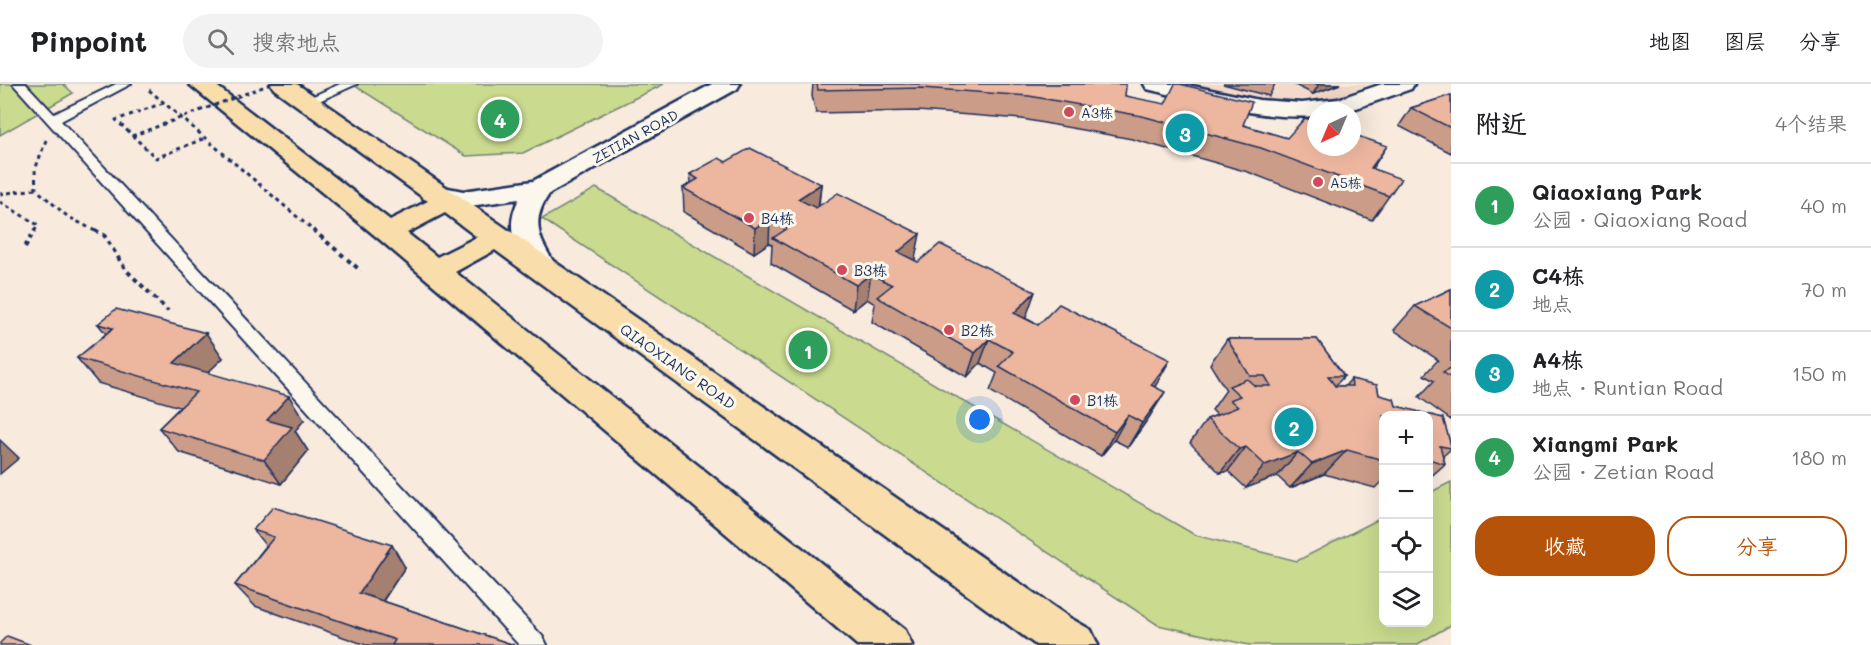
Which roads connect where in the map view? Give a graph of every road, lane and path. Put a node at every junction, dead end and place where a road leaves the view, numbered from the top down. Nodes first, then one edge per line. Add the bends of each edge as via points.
1 (19, 84) edge
2 (125, 84) edge
3 (200, 84) edge
4 (271, 84) edge
5 (282, 84) edge
6 (351, 84) edge
7 (729, 84) edge
8 (1155, 84) edge
9 (1403, 84) edge
10 (149, 90) dead end
11 (164, 102) junction
12 (306, 102) junction
13 (53, 120) junction
14 (132, 136) junction
15 (206, 138) junction
16 (541, 188) junction
17 (36, 189) junction
18 (0, 194) edge
19 (440, 198) junction
20 (0, 202) edge
21 (388, 232) junction
22 (496, 238) junction
23 (25, 247) dead end
24 (435, 270) junction
25 (360, 271) dead end
26 (545, 272) junction
27 (168, 311) dead end
28 (535, 645) edge
29 (890, 645) edge
30 (1076, 645) edge

1 - 13 lane
2 - 13 lane
3 - 21 main road
4 - 14 path, bridge
5 - 12 main road, QIAOXIANG ROAD
6 - 12 lane
7 - 16 street, ZETIAN ROAD
8 - 9 street via 1265,108 1305,110 1340,106
10 - 11 path
11 - 14 path via 116,120
11 - 15 path
12 - 19 main road, QIAOXIANG ROAD
13 - 17 path via 35,170
13 - 28 lane
14 - 15 path via 156,158
15 - 25 path
16 - 19 street, ZETIAN ROAD via 488,197
16 - 26 street via 533,196 524,230 529,252
17 - 18 path
17 - 27 path via 67,216 104,235 126,270
19 - 21 main road
19 - 22 main road, QIAOXIANG ROAD
20 - 23 path via 38,225
21 - 24 main road
22 - 24 main road
22 - 26 main road, QIAOXIANG ROAD
24 - 29 main road
26 - 30 main road, QIAOXIANG ROAD

